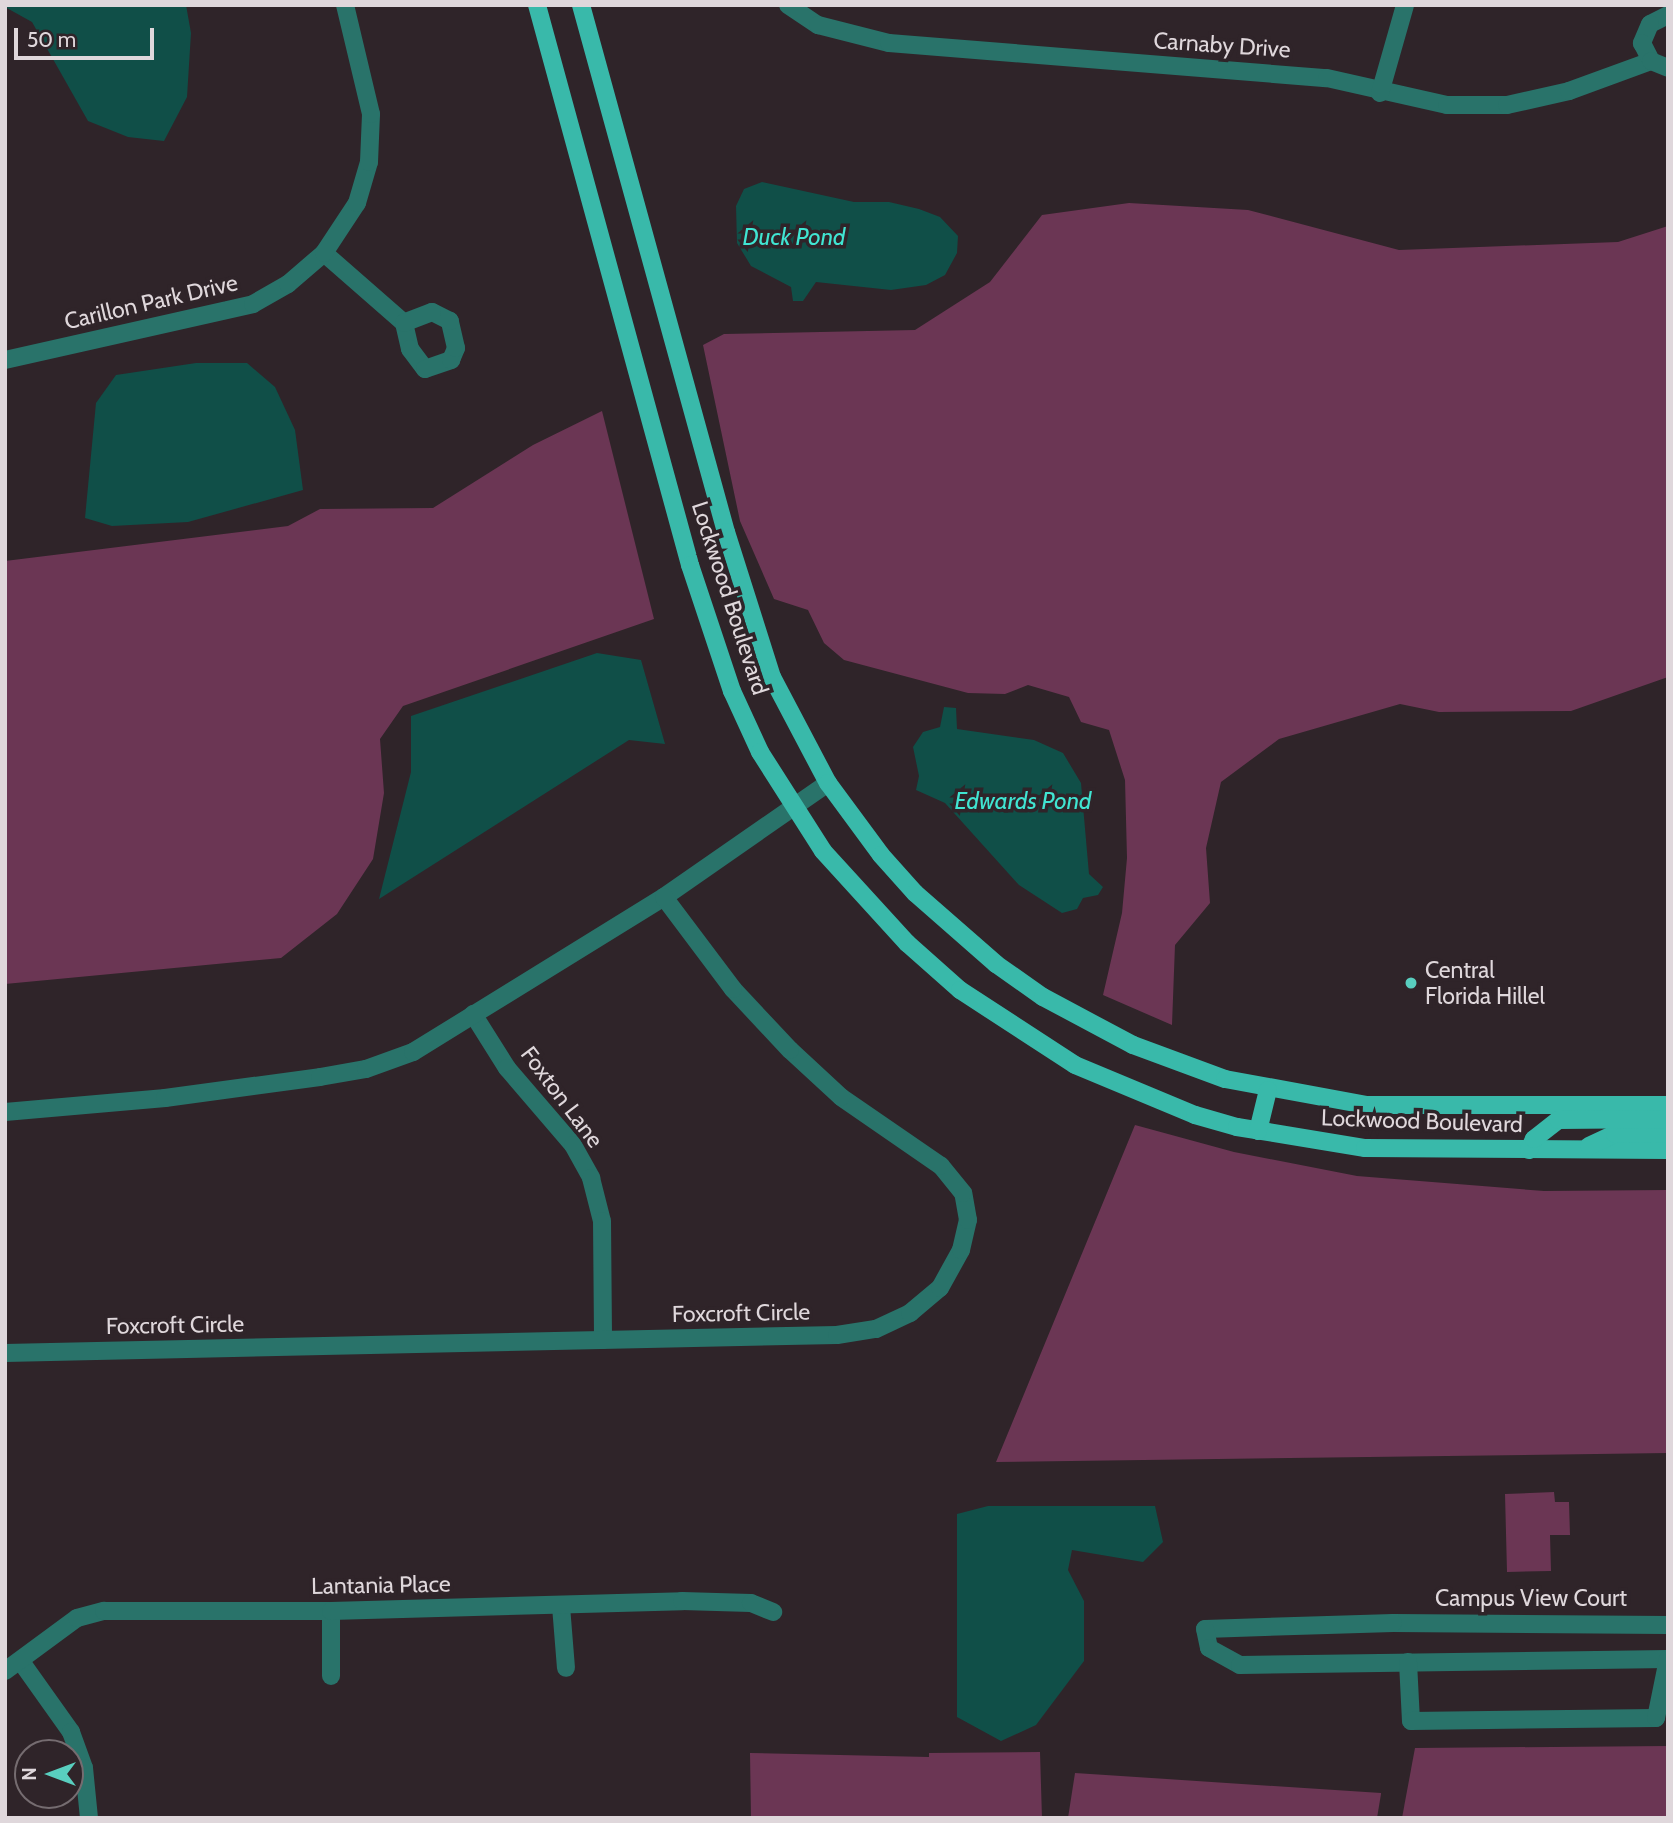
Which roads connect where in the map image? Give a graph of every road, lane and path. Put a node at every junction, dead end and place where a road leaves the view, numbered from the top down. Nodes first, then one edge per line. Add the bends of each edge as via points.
1 (345, 5) edge
2 (537, 5) edge
3 (582, 5) edge
4 (788, 5) edge
5 (1405, 5) edge
6 (1668, 15) edge
7 (1659, 65) edge
8 (1380, 93) junction
9 (324, 253) junction
10 (404, 323) dead end
11 (5, 360) edge
12 (828, 783) junction
13 (794, 809) junction
14 (664, 897) junction
15 (474, 1014) junction
16 (1268, 1090) junction
17 (1668, 1105) edge
18 (5, 1112) edge
19 (1668, 1119) edge
20 (1258, 1131) junction
21 (1668, 1133) edge
22 (1582, 1149) junction
23 (1529, 1150) junction
24 (1668, 1150) edge
25 (603, 1340) junction
26 (5, 1353) edge
27 (561, 1606) junction
28 (331, 1611) junction
29 (773, 1612) dead end
30 (1668, 1625) edge
31 (1668, 1659) edge
32 (1408, 1662) junction
33 (13, 1667) edge
34 (566, 1668) dead end
35 (331, 1676) dead end
36 (89, 1818) edge

1 - 9 street, Carillon Park Drive via 371,114 369,162 357,203
2 - 13 main road, Lockwood Boulevard via 717,651 760,752
3 - 12 main road, Lockwood Boulevard via 753,626 772,677
4 - 8 street, Carnaby Drive via 818,25 888,43 1327,78
5 - 8 street
6 - 7 street, Carnaby Drive via 1650,23 1642,43
7 - 8 street, Carnaby Drive via 1507,105 1447,105
9 - 10 street
9 - 11 street, Carillon Park Drive via 288,284 253,304
12 - 13 street
12 - 16 main road, Lockwood Boulevard via 915,893 996,964 1043,997 1182,1066
13 - 14 street
13 - 20 main road, Lockwood Boulevard via 856,892 907,943 960,990 1025,1036 1108,1081 1195,1115
14 - 15 street
14 - 25 street, Foxcroft Circle via 733,989 790,1050 841,1097 941,1166 963,1193 968,1220 961,1250 940,1288 910,1314 876,1329 837,1335
15 - 18 street via 413,1052 366,1069 165,1098
15 - 25 street, Foxton Lane via 507,1068 573,1146 590,1178 602,1221
16 - 17 main road, Lockwood Boulevard via 1366,1105
16 - 20 main road
19 - 23 main road via 1558,1120 1534,1139
20 - 23 main road, Lockwood Boulevard via 1365,1148
21 - 22 main road via 1615,1134
22 - 23 main road, Lockwood Boulevard
22 - 24 main road, Lockwood Boulevard
25 - 26 street, Foxcroft Circle
27 - 28 street, Lantania Place
27 - 29 street, Lantania Place via 682,1601 751,1604
27 - 34 street
28 - 33 street, Lantania Place via 104,1611 77,1618
28 - 35 street
30 - 32 street, Campus View Court via 1393,1623 1205,1629 1209,1648 1240,1665
31 - 32 street
31 - 32 street via 1656,1718 1411,1721
33 - 36 street via 71,1732 84,1768

